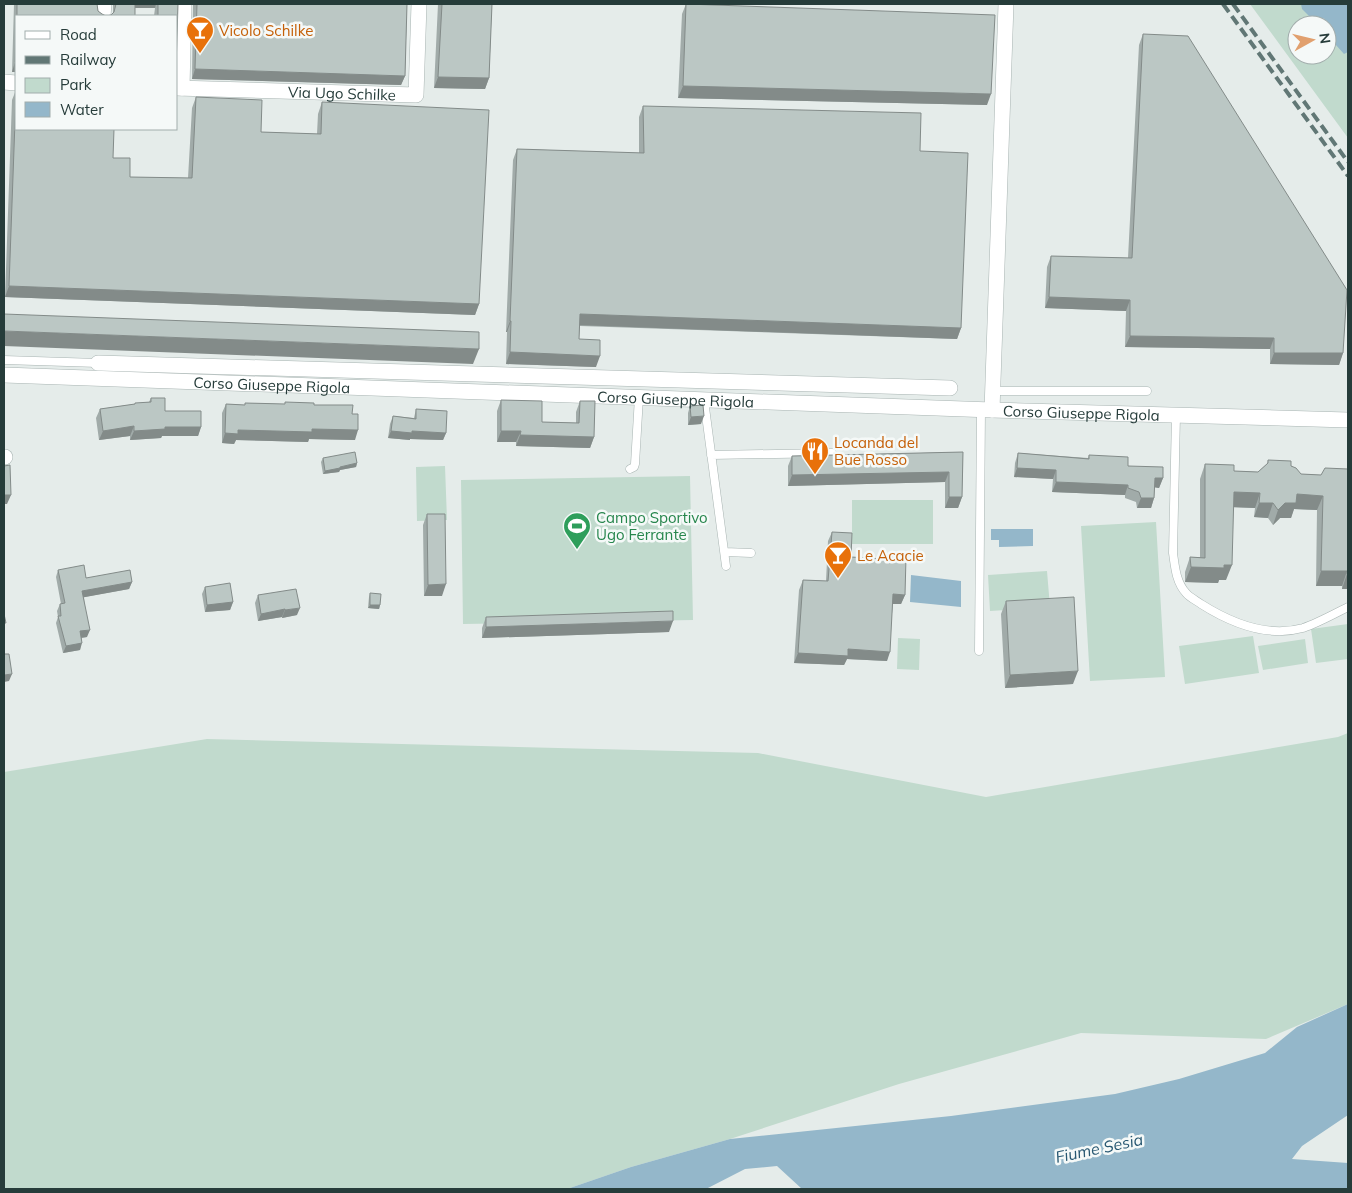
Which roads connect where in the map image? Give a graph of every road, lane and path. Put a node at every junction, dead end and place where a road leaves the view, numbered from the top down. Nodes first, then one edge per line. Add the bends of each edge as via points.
1 (184, 4) edge
2 (419, 4) edge
3 (1006, 4) edge
4 (179, 88) edge
5 (4, 360) edge
6 (91, 363) junction
7 (4, 375) edge
8 (83, 378) junction
9 (950, 388) dead end
10 (1147, 390) dead end
11 (993, 391) junction
12 (639, 397) junction
13 (704, 400) junction
14 (986, 410) junction
15 (1176, 415) junction
16 (1348, 420) edge
17 (832, 453) edge
18 (711, 455) junction
19 (630, 469) dead end
20 (724, 552) junction
21 (751, 553) dead end
22 (726, 566) dead end
23 (1348, 607) edge
24 (979, 651) dead end

1 - 4 street
2 - 4 street, Via Ugo Schilke via 416,95
3 - 11 street
5 - 6 lane
6 - 8 lane
6 - 9 street
7 - 8 street, Corso Giuseppe Rigola
8 - 12 street, Corso Giuseppe Rigola
10 - 11 lane
11 - 14 street
12 - 13 street, Corso Giuseppe Rigola
12 - 19 lane via 635,464
13 - 14 street, Corso Giuseppe Rigola
13 - 18 lane
14 - 15 street, Corso Giuseppe Rigola
14 - 24 lane
15 - 16 street, Corso Giuseppe Rigola
15 - 23 lane via 1173,553 1176,576 1186,593 1214,612 1248,627 1268,631 1303,628
17 - 18 lane
18 - 20 lane
20 - 21 lane
20 - 22 lane

